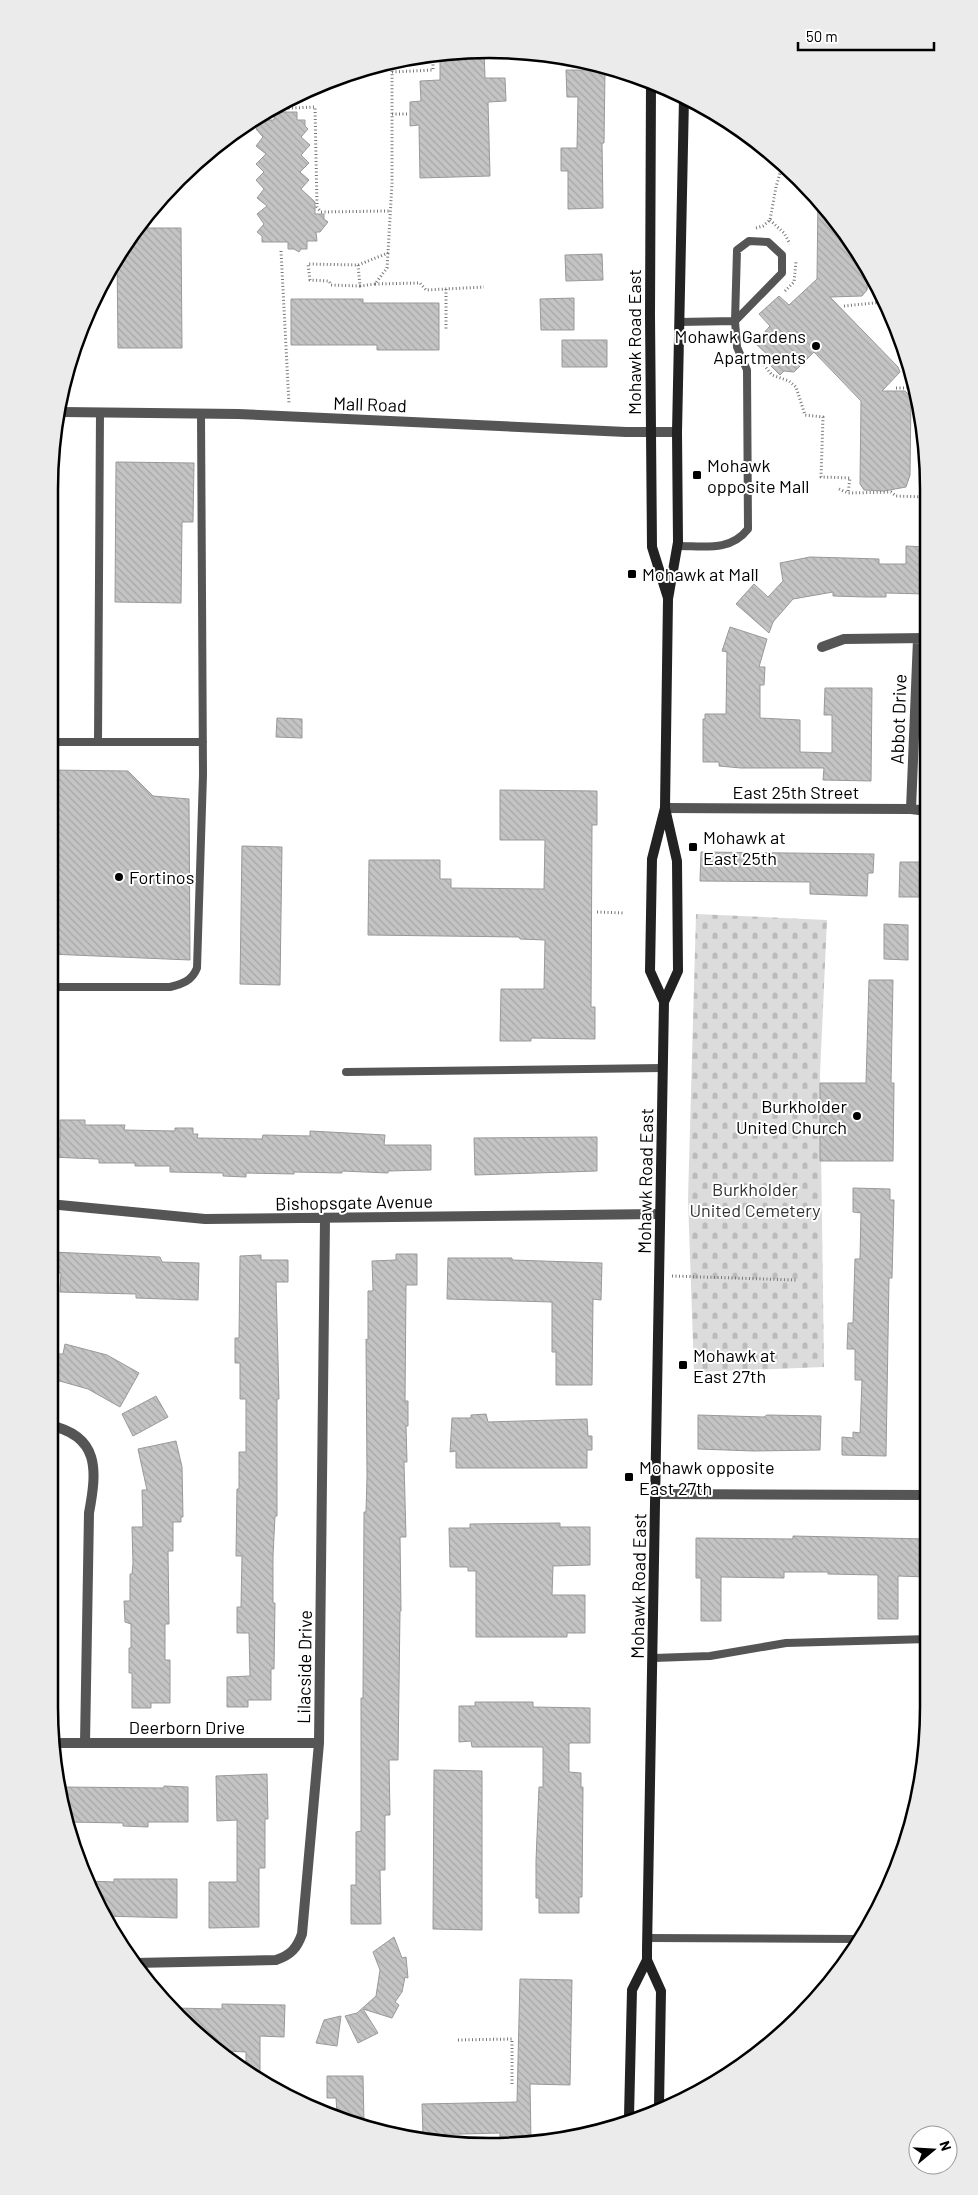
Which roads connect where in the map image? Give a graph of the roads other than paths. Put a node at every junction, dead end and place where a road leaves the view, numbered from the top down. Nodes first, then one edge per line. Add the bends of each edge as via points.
1 (651, 89) edge
2 (684, 104) edge
3 (735, 321) junction
4 (679, 322) junction
5 (65, 412) edge
6 (100, 412) junction
7 (201, 414) junction
8 (650, 432) junction
9 (677, 432) junction
10 (678, 546) junction
11 (668, 599) junction
12 (920, 638) edge
13 (822, 647) dead end
14 (920, 669) edge
15 (58, 742) edge
16 (98, 742) junction
17 (203, 742) junction
18 (665, 808) junction
19 (911, 809) junction
20 (920, 810) edge
21 (58, 987) edge
22 (664, 1002) junction
23 (663, 1068) junction
24 (346, 1072) dead end
25 (58, 1205) edge
26 (660, 1214) junction
27 (325, 1219) junction
28 (58, 1427) edge
29 (656, 1494) junction
30 (920, 1495) edge
31 (920, 1638) edge
32 (654, 1658) junction
33 (85, 1743) junction
34 (319, 1743) junction
35 (59, 1744) edge
36 (647, 1938) junction
37 (852, 1939) edge
38 (646, 1960) junction
39 (143, 1963) edge
40 (659, 2103) edge
41 (629, 2115) edge

1 - 8 main road, Mohawk Road East
2 - 4 main road, Mohawk Road East
3 - 3 lane via 737,250 749,241 768,242 782,254 782,272
3 - 4 lane
3 - 10 lane via 737,347 747,370 748,529 740,539 728,545
4 - 9 main road, Mohawk Road East
5 - 6 street, Mall Road
6 - 7 street, Mall Road
6 - 16 lane
7 - 8 street, Mall Road
7 - 17 lane
8 - 9 street, Mall Road
8 - 11 main road, Mohawk Road East via 652,547
9 - 10 main road, Mohawk Road East
10 - 11 main road, Mohawk Road East
11 - 18 main road, Mohawk Road East
12 - 13 street via 844,638
14 - 19 street, Abbot Drive
15 - 16 lane
16 - 17 lane
17 - 21 lane via 198,959 194,975 188,981 170,986
18 - 19 street, East 25th Street
18 - 22 main road, Mohawk Road East via 677,861 678,971
18 - 22 main road, Mohawk Road East via 652,860 650,971
19 - 20 street, East 25th Street
22 - 23 main road, Mohawk Road East
23 - 24 lane
23 - 26 main road, Mohawk Road East
25 - 27 street, Bishopsgate Avenue via 205,1219
26 - 27 street, Bishopsgate Avenue
26 - 29 main road, Mohawk Road East
27 - 34 street, Lilacside Drive
28 - 33 street via 83,1442 92,1459 95,1481 89,1513
29 - 30 street
29 - 32 main road, Mohawk Road East
31 - 32 lane via 786,1643 710,1656
32 - 36 main road, Mohawk Road East
33 - 34 street, Deerborn Drive
33 - 35 street, Deerborn Drive
34 - 39 street, Lilacside Drive via 302,1934 297,1947 287,1956 262,1962
36 - 37 lane
36 - 38 main road, Mohawk Road East
38 - 40 main road, Mohawk Road East via 661,1991
38 - 41 main road, Mohawk Road East via 632,1990

